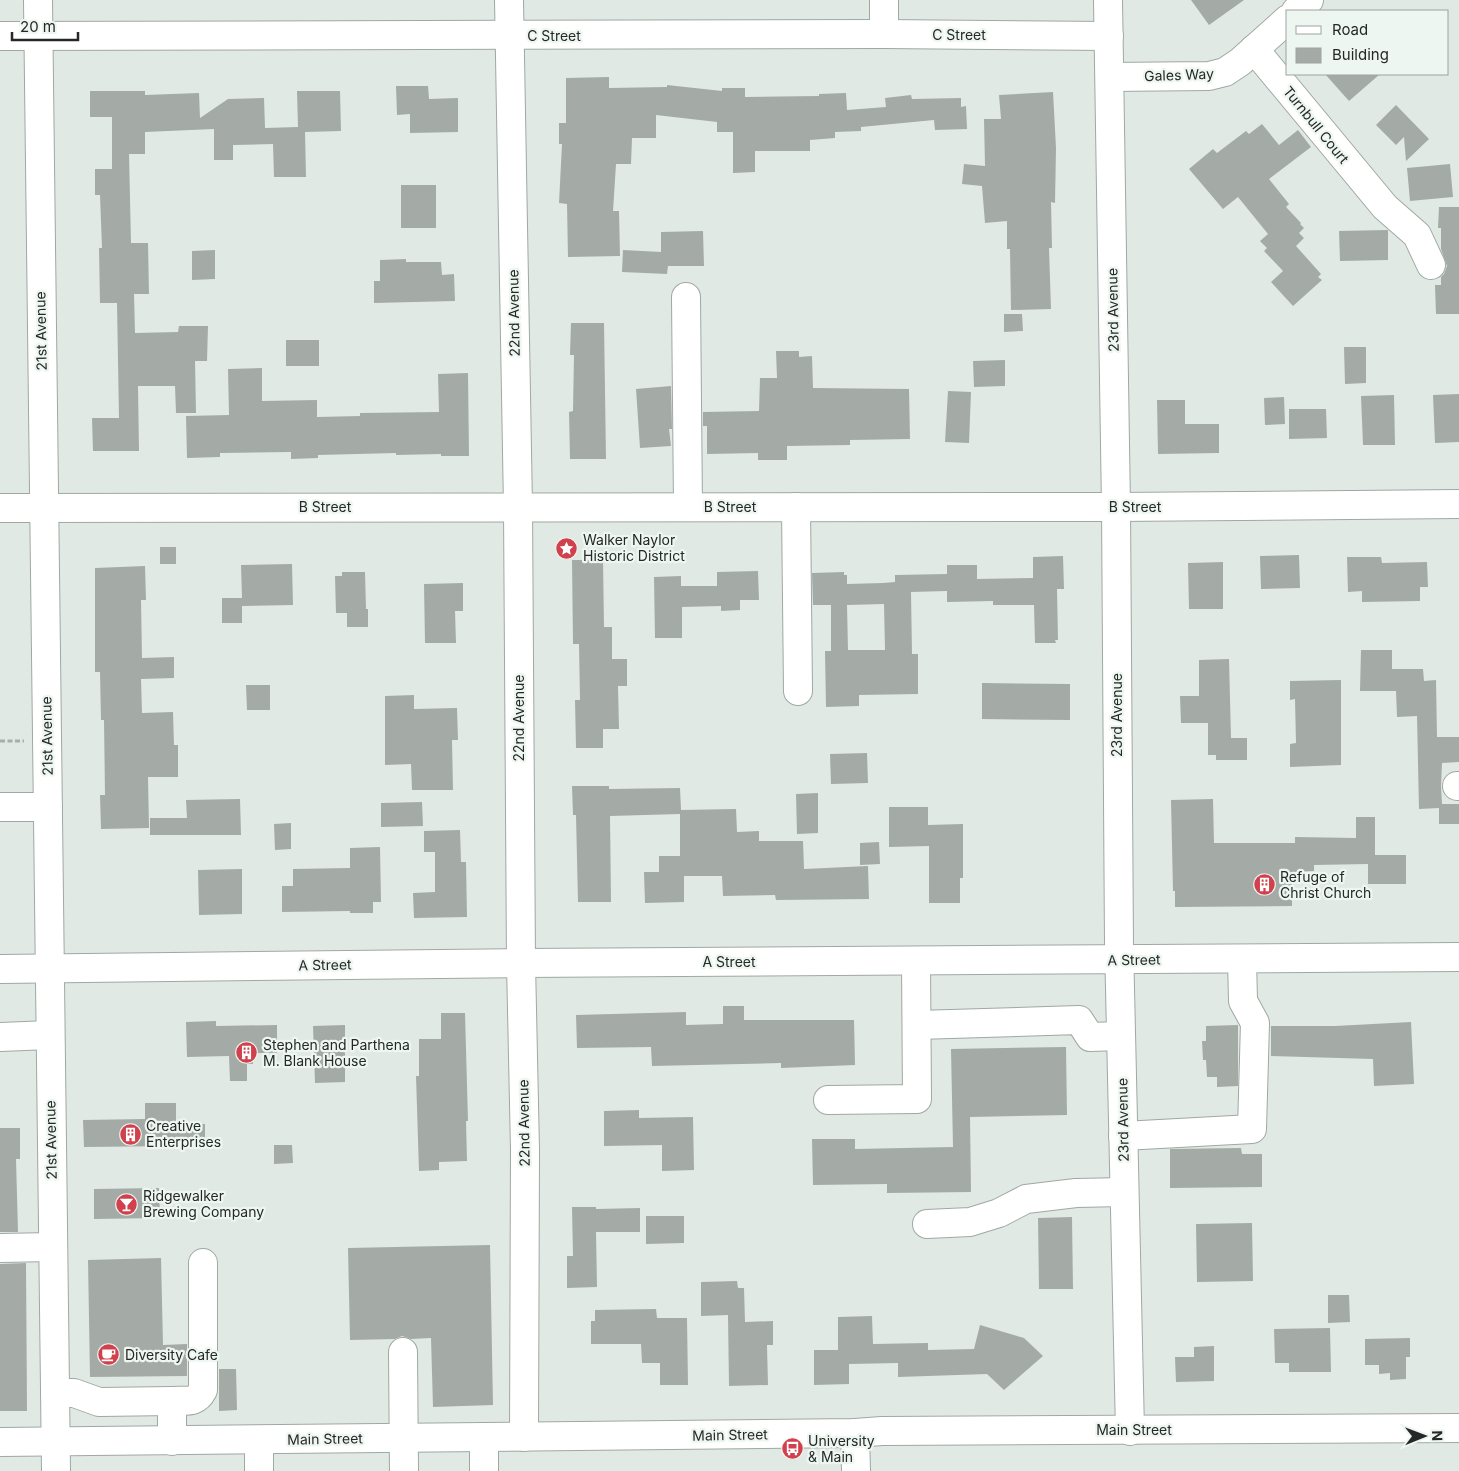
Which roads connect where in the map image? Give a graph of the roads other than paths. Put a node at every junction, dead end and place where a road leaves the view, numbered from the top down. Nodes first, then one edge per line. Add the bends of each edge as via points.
1 (38, 0) edge
2 (509, 0) edge
3 (884, 0) edge
4 (1108, 0) edge
5 (1309, 0) edge
6 (1297, 10) edge
7 (1286, 21) edge
8 (884, 34) junction
9 (0, 36) edge
10 (39, 36) junction
11 (509, 36) junction
12 (1109, 36) junction
13 (1254, 49) junction
14 (1110, 77) junction
15 (1431, 265) dead end
16 (686, 297) dead end
17 (1459, 504) edge
18 (518, 507) junction
19 (688, 507) junction
20 (796, 507) junction
21 (1116, 507) junction
22 (0, 508) edge
23 (43, 508) junction
24 (798, 691) dead end
25 (0, 807) edge
26 (48, 807) junction
27 (1459, 957) edge
28 (1242, 959) junction
29 (1119, 960) junction
30 (916, 961) junction
31 (521, 963) junction
32 (0, 969) edge
33 (49, 969) junction
34 (917, 1025) junction
35 (50, 1036) junction
36 (1121, 1036) junction
37 (0, 1037) edge
38 (828, 1100) dead end
39 (1123, 1136) junction
40 (1124, 1192) junction
41 (926, 1224) dead end
42 (53, 1247) junction
43 (0, 1248) edge
44 (203, 1263) dead end
45 (403, 1352) dead end
46 (55, 1393) junction
47 (172, 1400) junction
48 (1459, 1428) edge
49 (1130, 1430) junction
50 (855, 1433) junction
51 (484, 1437) junction
52 (524, 1437) junction
53 (404, 1438) junction
54 (258, 1440) junction
55 (172, 1441) junction
56 (0, 1442) edge
57 (56, 1442) junction
58 (56, 1471) edge
59 (259, 1471) edge
60 (404, 1471) edge
61 (484, 1471) edge
62 (856, 1471) edge

1 - 10 street, 21st Avenue
2 - 11 street, 22nd Avenue
3 - 8 street
4 - 12 street, 23rd Avenue
5 - 6 street
7 - 13 street, Gales Way
8 - 11 street, C Street
8 - 12 street, C Street
9 - 10 street, C Street
10 - 11 street, C Street
10 - 23 street, 21st Avenue
11 - 18 street, 22nd Avenue
12 - 14 street, 23rd Avenue
13 - 14 street, Gales Way via 1225,72 1209,76
13 - 15 street, Turnbull Court via 1384,207 1417,235
14 - 21 street, 23rd Avenue
16 - 19 street
17 - 21 street, B Street
18 - 19 street, B Street
18 - 23 street, B Street
18 - 31 street, 22nd Avenue
19 - 20 street, B Street
20 - 21 street, B Street
20 - 24 street
21 - 29 street, 23rd Avenue
22 - 23 street, B Street
23 - 26 street, 21st Avenue
25 - 26 street
26 - 33 street, 21st Avenue
27 - 28 street, A Street
28 - 29 street, A Street
28 - 39 street via 1243,1001 1255,1023 1252,1128
29 - 30 street, A Street
29 - 36 street, 23rd Avenue
30 - 31 street, A Street
30 - 34 street
31 - 33 street, A Street
31 - 52 street, 22nd Avenue via 525,1150
32 - 33 street, A Street
33 - 35 street, 21st Avenue
34 - 36 street via 1079,1020 1090,1037
34 - 38 street via 917,1098
35 - 37 street
35 - 42 street, 21st Avenue
36 - 39 street, 23rd Avenue
39 - 40 street, 23rd Avenue
40 - 41 street via 1076,1192 1026,1198 999,1213 970,1222
40 - 49 street, 23rd Avenue
42 - 43 street
42 - 46 street, 21st Avenue
44 - 47 street via 203,1390 200,1397 193,1400
45 - 53 street
46 - 47 street via 74,1393 99,1402
46 - 57 street, 21st Avenue
47 - 55 street
48 - 49 street, Main Street
49 - 50 street, Main Street
50 - 52 street, Main Street
50 - 62 street
51 - 52 street, Main Street
51 - 53 street, Main Street
51 - 61 street
53 - 54 street, Main Street
53 - 60 street
54 - 55 street, Main Street
54 - 59 street
55 - 57 street, Main Street
56 - 57 street, Main Street
57 - 58 street, 21st Avenue

